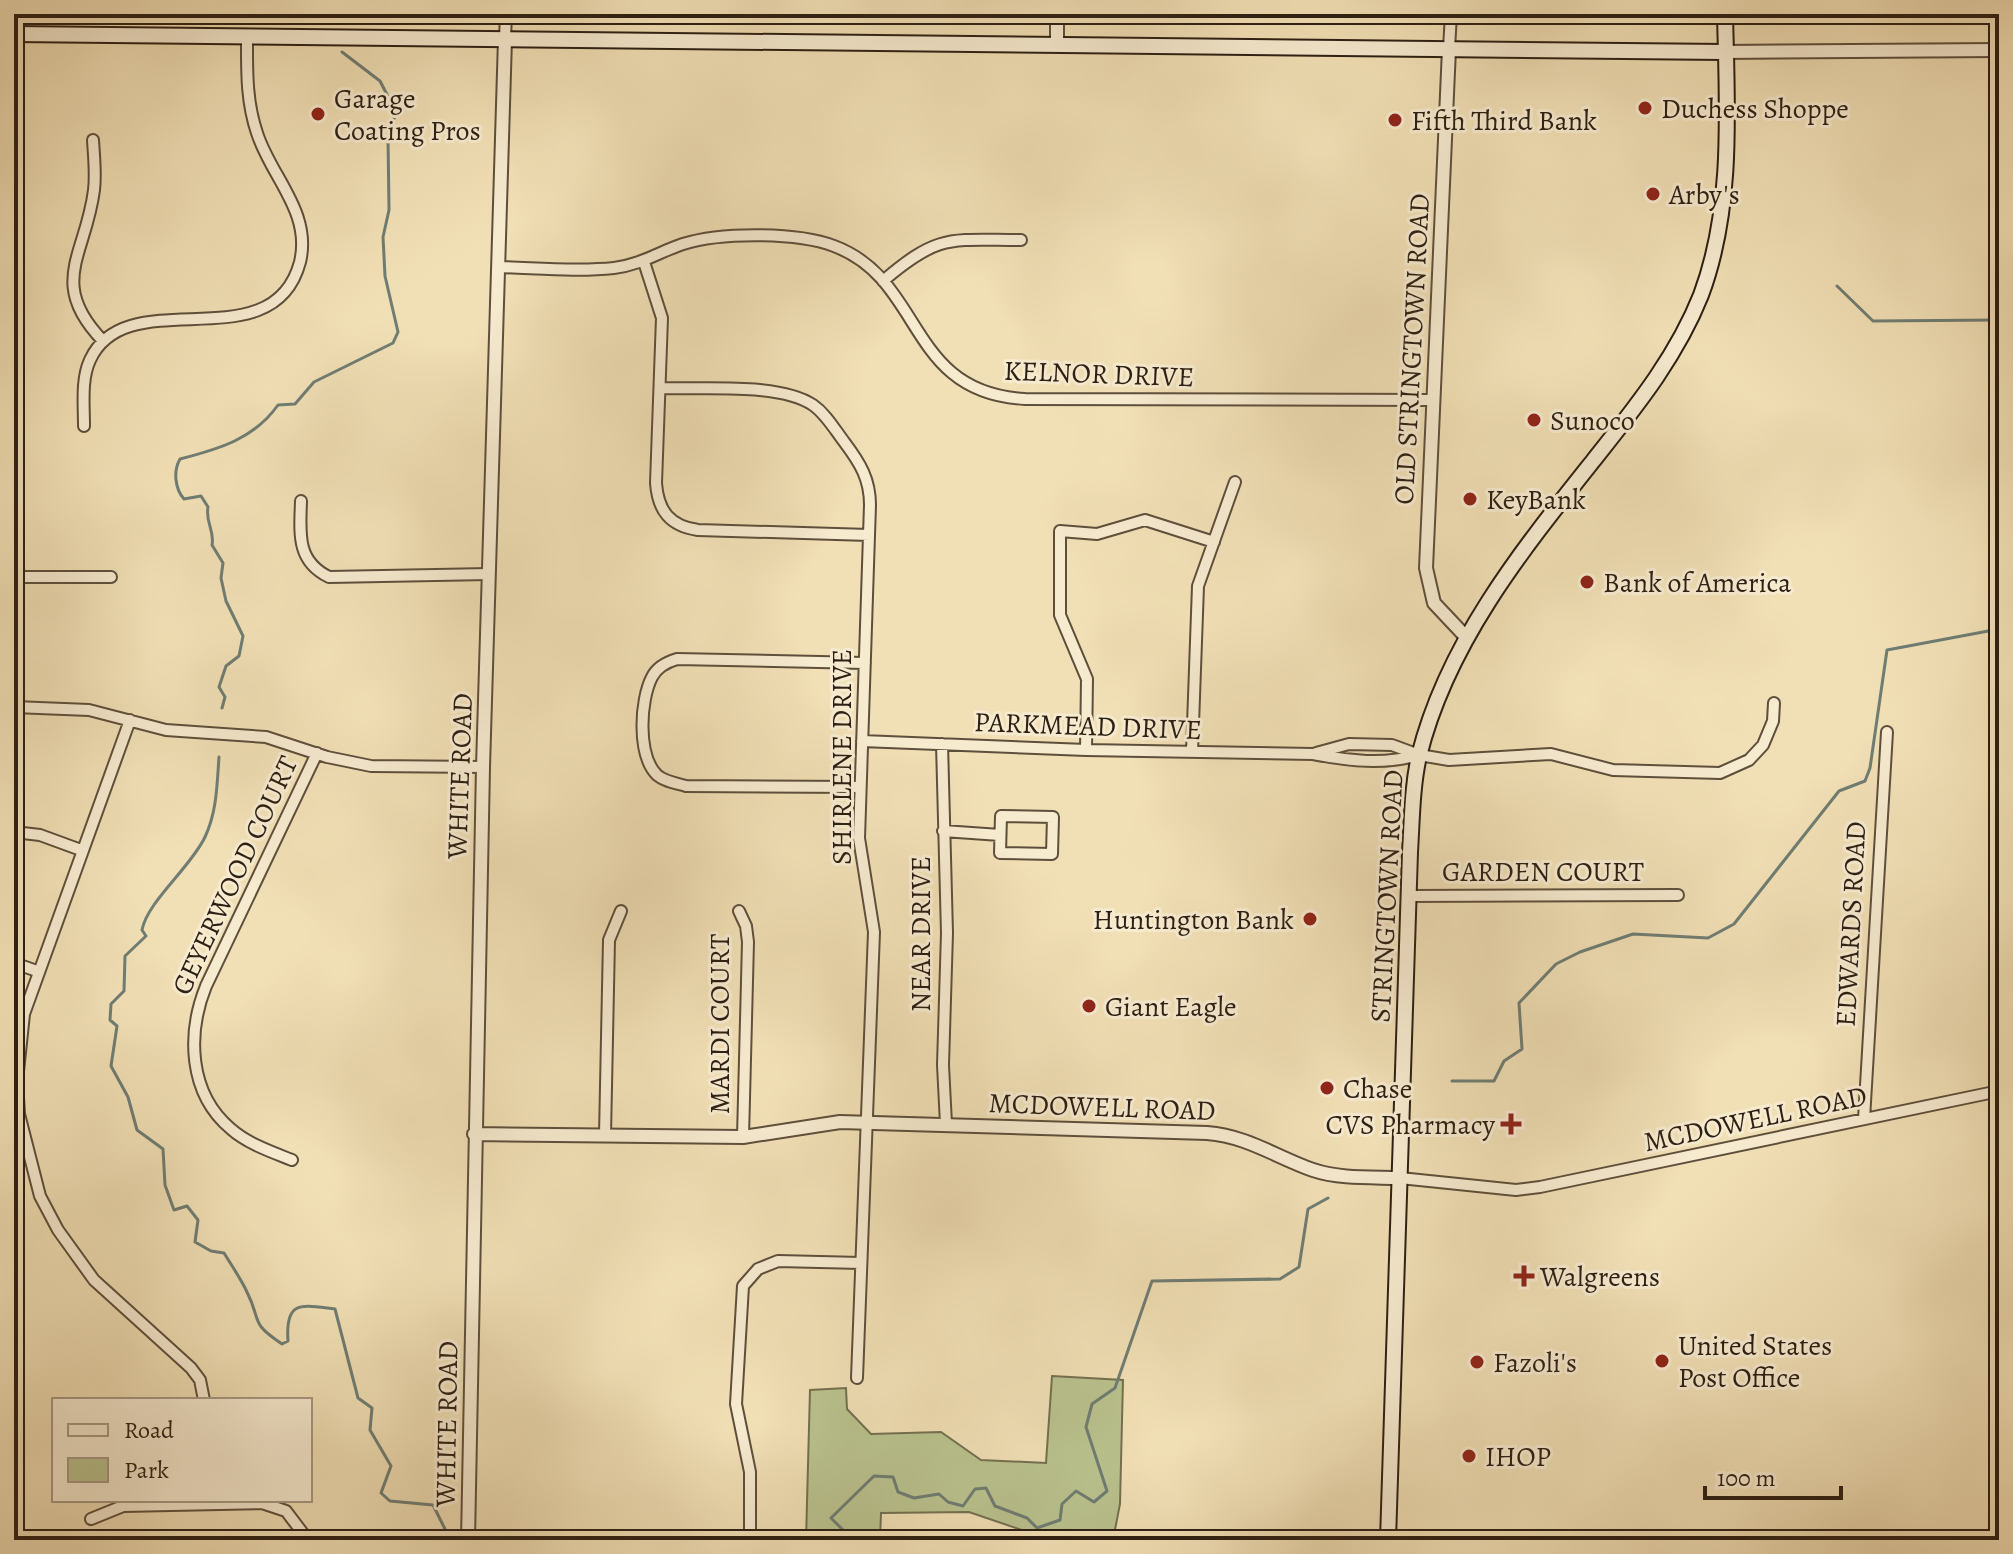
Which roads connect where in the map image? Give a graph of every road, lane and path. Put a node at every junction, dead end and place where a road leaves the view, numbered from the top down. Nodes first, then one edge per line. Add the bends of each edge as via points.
1 (506, 14) edge
2 (1057, 14) edge
3 (1451, 14) edge
4 (1725, 14) edge
5 (14, 34) edge
6 (247, 37) junction
7 (505, 39) junction
8 (1057, 45) junction
9 (1449, 49) junction
10 (1999, 50) edge
11 (1724, 52) junction
12 (93, 140) dead end
13 (1021, 240) dead end
14 (644, 262) junction
15 (499, 267) junction
16 (883, 281) junction
17 (103, 341) junction
18 (660, 388) junction
19 (1432, 400) junction
20 (84, 426) dead end
21 (1235, 482) dead end
22 (301, 501) dead end
23 (869, 535) junction
24 (1214, 542) junction
25 (489, 574) junction
26 (14, 577) edge
27 (111, 577) dead end
28 (1466, 637) junction
29 (865, 663) junction
30 (1774, 703) dead end
31 (14, 707) edge
32 (130, 720) junction
33 (1887, 732) dead end
34 (862, 741) junction
35 (942, 744) junction
36 (1086, 750) junction
37 (1192, 752) junction
38 (317, 753) junction
39 (1313, 754) junction
40 (1419, 755) junction
41 (483, 767) junction
42 (860, 787) junction
43 (943, 831) junction
44 (14, 832) edge
45 (1000, 835) junction
46 (81, 850) junction
47 (1678, 895) dead end
48 (1409, 896) junction
49 (621, 911) dead end
50 (739, 911) dead end
51 (14, 963) edge
52 (37, 971) junction
53 (1999, 1091) edge
54 (1864, 1119) junction
55 (868, 1123) junction
56 (946, 1124) junction
57 (474, 1134) junction
58 (605, 1135) junction
59 (743, 1137) junction
60 (292, 1160) dead end
61 (1400, 1178) junction
62 (861, 1263) junction
63 (857, 1378) dead end
64 (204, 1398) edge
65 (91, 1519) dead end
66 (308, 1540) edge
67 (468, 1540) edge
68 (750, 1540) edge
69 (1388, 1540) edge

1 - 7 street, WHITE ROAD
2 - 8 street
3 - 9 street
4 - 11 main road, STRINGTOWN ROAD
5 - 6 main road
6 - 7 main road
6 - 17 street via 250,108 257,135 302,228 294,275 280,295 246,315 132,325
7 - 8 main road
7 - 15 street, WHITE ROAD
8 - 9 main road
9 - 11 main road
9 - 19 street, OLD STRINGTOWN ROAD
10 - 11 street
11 - 28 main road, STRINGTOWN ROAD via 1722,220 1689,322 1655,382
12 - 17 street via 94,192 72,281 78,307
13 - 16 street via 944,242 919,252
14 - 15 street, KELNOR DRIVE via 613,268
14 - 16 street, KELNOR DRIVE via 682,245 718,238 801,239 855,255
14 - 18 street via 662,318
15 - 25 street, WHITE ROAD
16 - 19 street, KELNOR DRIVE via 940,364 964,383 992,395
17 - 20 street via 86,372
18 - 23 street, SHIRLENE DRIVE via 774,392 813,405 864,471 870,493
18 - 23 street via 657,500 670,521 698,530
19 - 28 street, OLD STRINGTOWN ROAD via 1427,583 1438,609
21 - 24 street
22 - 25 street via 302,551 311,566 329,577
23 - 29 street, SHIRLENE DRIVE
24 - 36 street via 1145,520 1097,534 1060,531 1060,615 1087,679
24 - 37 street via 1197,599
25 - 41 street, WHITE ROAD
26 - 27 street
28 - 40 main road, STRINGTOWN ROAD
29 - 34 street, SHIRLENE DRIVE
29 - 42 street via 677,659 652,676 644,744 650,766 665,781 686,786
30 - 40 street, PARKMEAD DRIVE via 1763,745 1749,760 1720,773 1613,770 1551,754 1449,760
31 - 32 street via 89,710
32 - 38 street via 188,733 266,737
32 - 46 street
33 - 54 street, EDWARDS ROAD
34 - 35 street, PARKMEAD DRIVE
34 - 42 street, SHIRLENE DRIVE
35 - 36 street, PARKMEAD DRIVE
35 - 43 street, NEAR DRIVE
36 - 37 street, PARKMEAD DRIVE
37 - 39 street, PARKMEAD DRIVE
38 - 41 street via 371,766
38 - 60 street, GEYERWOOD COURT via 194,1021 193,1043 205,1094 231,1129
39 - 40 street, PARKMEAD DRIVE via 1390,763
39 - 40 street, PARKMEAD DRIVE via 1349,744 1392,745
40 - 48 main road, STRINGTOWN ROAD
41 - 57 street, WHITE ROAD
42 - 55 street, SHIRLENE DRIVE via 859,838 874,932
43 - 45 street
43 - 56 street, NEAR DRIVE
44 - 46 street
45 - 45 street via 1000,853 1052,854 1053,817 1001,816
46 - 52 street
47 - 48 street, GARDEN COURT
48 - 61 main road, STRINGTOWN ROAD
49 - 58 street via 609,940
50 - 59 street, MARDI COURT via 748,942
51 - 52 street
52 - 64 street via 24,1014 17,1081 23,1139 40,1196 94,1280 191,1368
53 - 54 street, MCDOWELL ROAD
54 - 61 street, MCDOWELL ROAD via 1540,1187 1516,1190
55 - 56 street, MCDOWELL ROAD
55 - 59 street, MCDOWELL ROAD via 829,1123
55 - 62 street, SHIRLENE DRIVE
56 - 61 street, MCDOWELL ROAD via 1223,1134 1315,1171
57 - 58 street, MCDOWELL ROAD
57 - 67 street, WHITE ROAD
58 - 59 street, MCDOWELL ROAD
61 - 69 main road, STRINGTOWN ROAD
62 - 63 street, SHIRLENE DRIVE
62 - 68 street via 778,1261 758,1269 743,1286 736,1404 750,1472
65 - 66 street via 123,1506 262,1503 286,1511

